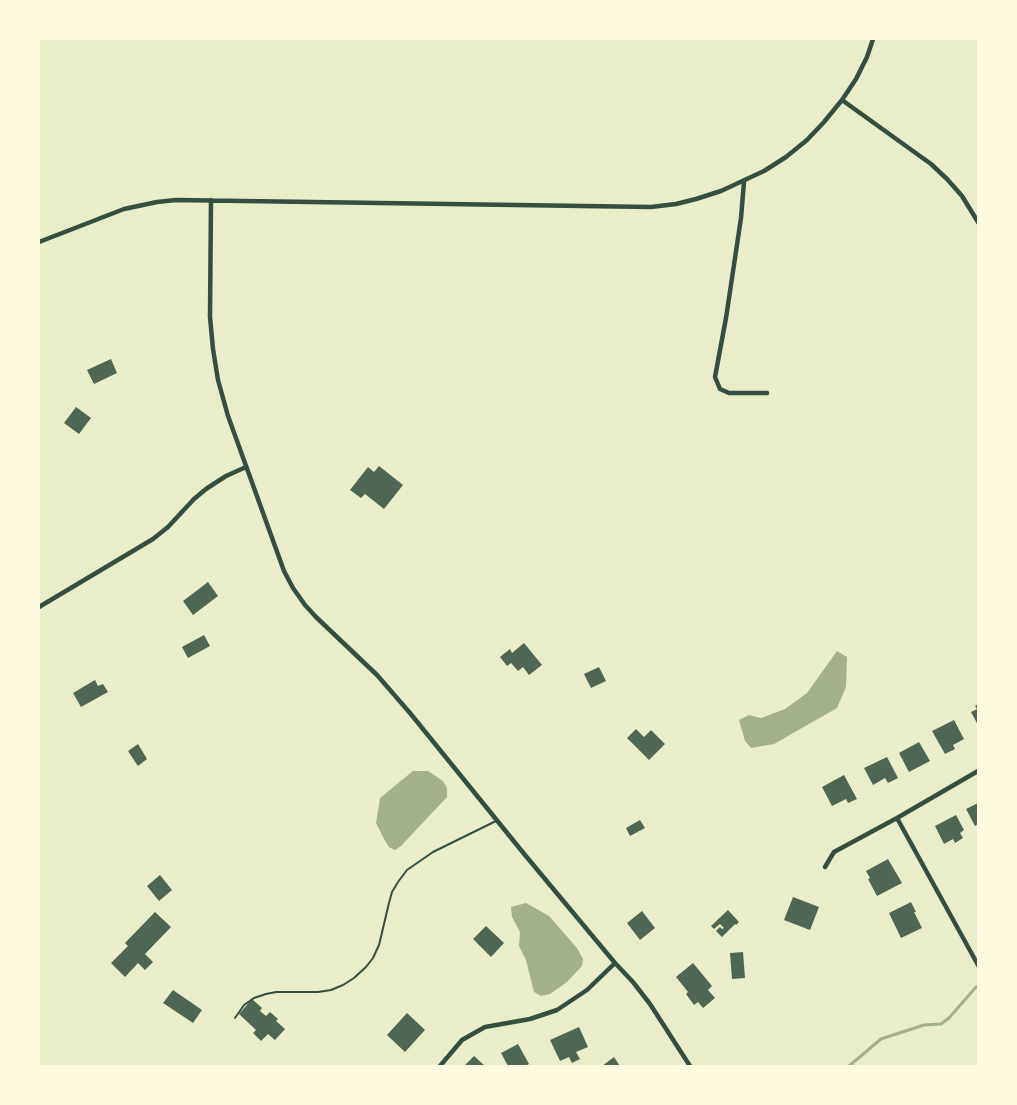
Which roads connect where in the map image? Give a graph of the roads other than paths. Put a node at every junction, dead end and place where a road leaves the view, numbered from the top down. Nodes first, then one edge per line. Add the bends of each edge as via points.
1 (873, 39) edge
2 (842, 100) junction
3 (744, 182) junction
4 (211, 200) junction
5 (978, 222) edge
6 (39, 242) edge
7 (767, 393) dead end
8 (246, 467) junction
9 (39, 607) edge
10 (978, 771) edge
11 (897, 818) junction
12 (497, 820) junction
13 (825, 867) dead end
14 (615, 963) junction
15 (978, 965) edge
16 (235, 1018) dead end
17 (440, 1066) edge
18 (690, 1066) edge

1 - 2 street
2 - 3 street via 807,140
2 - 5 street via 931,164 962,196
3 - 4 street via 696,199 651,207
3 - 7 street via 715,377 720,389 729,393
4 - 6 street via 140,205 106,214
4 - 8 street via 213,349 228,416
8 - 9 street via 206,489 153,539
8 - 12 street via 284,571 305,605 377,675
10 - 11 street
11 - 13 street via 834,852
11 - 15 street
12 - 14 street
12 - 16 lane via 433,852 407,870 392,892 373,958 354,978 331,990 276,992 254,998
14 - 17 street via 587,990 557,1010 485,1027 462,1040
14 - 18 street via 650,1004

